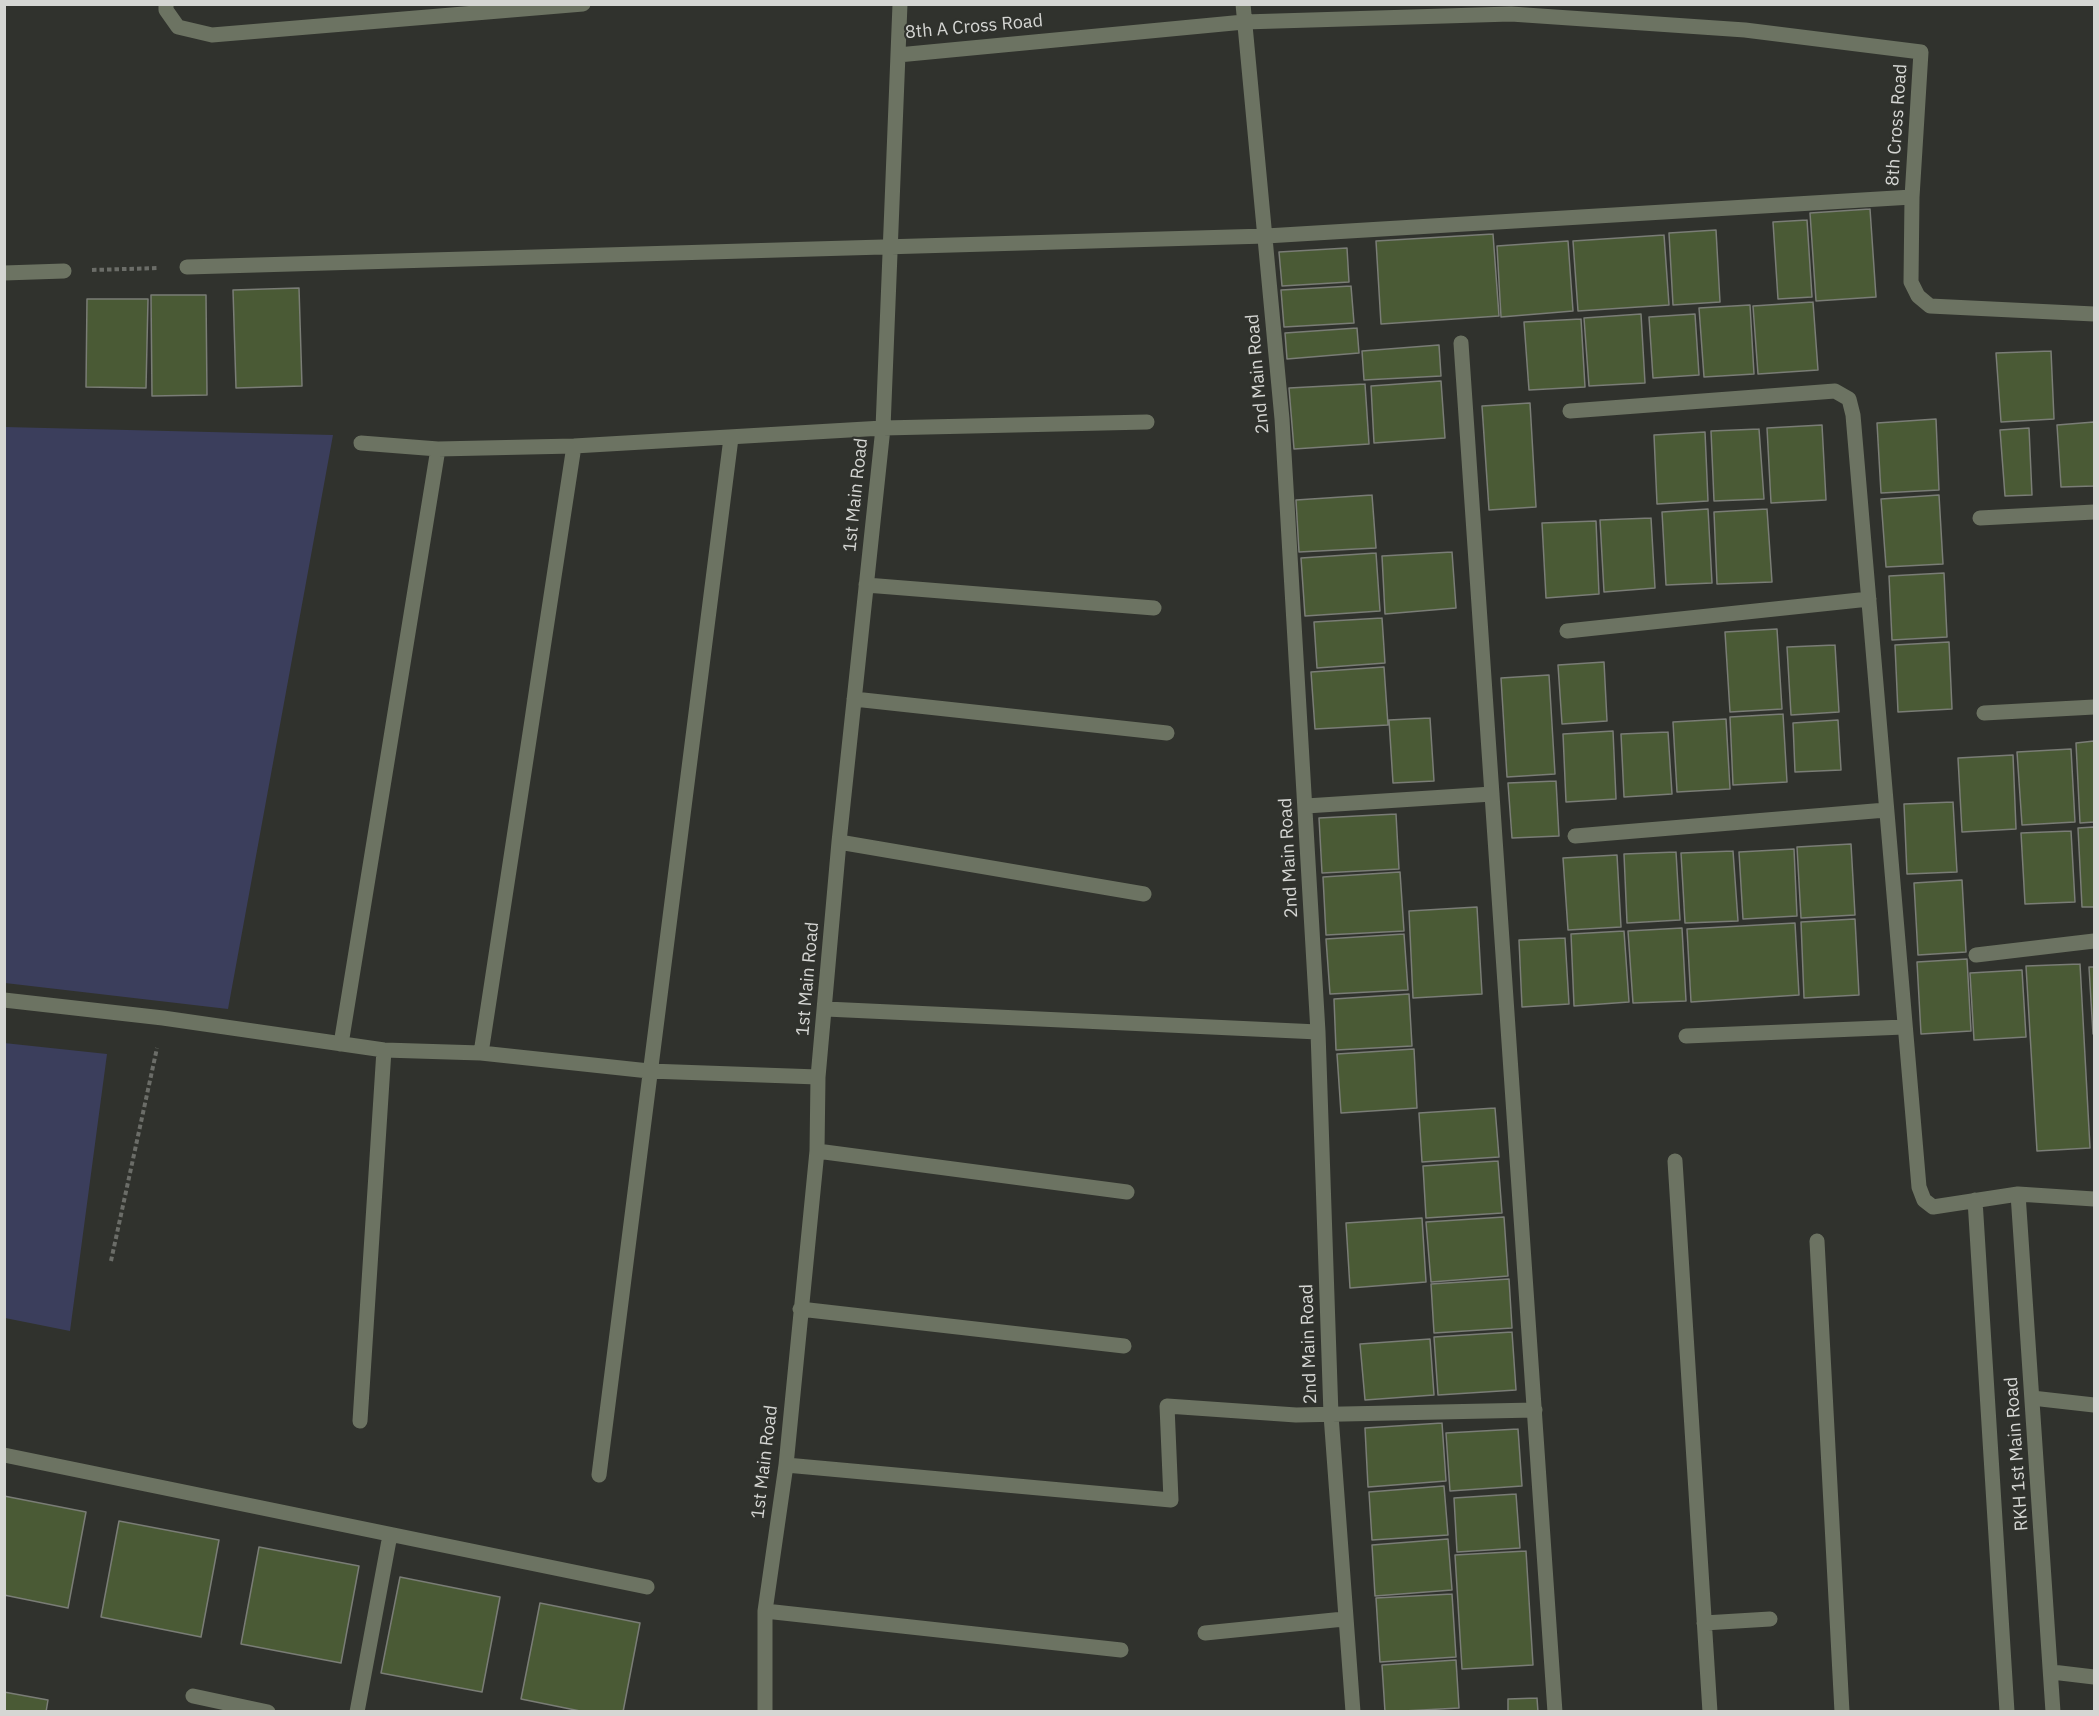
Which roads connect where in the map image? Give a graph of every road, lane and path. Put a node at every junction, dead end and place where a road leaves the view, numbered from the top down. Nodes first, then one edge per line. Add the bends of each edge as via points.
1 (166, 4) edge
2 (583, 4) edge
3 (900, 4) edge
4 (1243, 4) edge
5 (1244, 22) junction
6 (898, 55) junction
7 (1912, 197) junction
8 (1266, 236) junction
9 (890, 248) junction
10 (187, 267) joint
11 (64, 271) joint
12 (4, 273) edge
13 (2094, 314) edge
14 (1461, 343) dead end
15 (1570, 411) dead end
16 (1147, 422) dead end
17 (883, 428) junction
18 (730, 438) junction
19 (361, 443) dead end
20 (574, 446) junction
21 (438, 449) junction
22 (2094, 512) edge
23 (1980, 518) dead end
24 (866, 585) junction
25 (1869, 599) junction
26 (1154, 608) dead end
27 (1567, 631) dead end
28 (854, 699) junction
29 (2094, 707) edge
30 (1984, 713) dead end
31 (1167, 733) dead end
32 (1492, 794) junction
33 (1306, 806) junction
34 (1886, 810) junction
35 (1575, 836) dead end
36 (839, 842) junction
37 (1144, 894) dead end
38 (2094, 941) edge
39 (1976, 955) dead end
40 (4, 1000) edge
41 (826, 1009) junction
42 (163, 1017) junction
43 (1904, 1027) junction
44 (1318, 1032) junction
45 (1686, 1036) dead end
46 (341, 1044) junction
47 (384, 1050) junction
48 (481, 1053) junction
49 (649, 1071) junction
50 (818, 1077) junction
51 (817, 1151) junction
52 (1675, 1161) dead end
53 (1127, 1192) dead end
54 (2018, 1194) junction
55 (2094, 1199) edge
56 (1975, 1200) junction
57 (1817, 1241) dead end
58 (111, 1261) dead end
59 (800, 1309) junction
60 (1124, 1346) dead end
61 (2032, 1398) junction
62 (2094, 1405) edge
63 (1535, 1410) junction
64 (1330, 1415) junction
65 (360, 1421) dead end
66 (4, 1455) edge
67 (786, 1466) junction
68 (599, 1475) dead end
69 (390, 1535) junction
70 (647, 1587) dead end
71 (765, 1611) junction
72 (1344, 1619) junction
73 (1770, 1619) dead end
74 (1704, 1623) junction
75 (1205, 1633) dead end
76 (1121, 1650) dead end
77 (2052, 1672) junction
78 (2094, 1677) edge
79 (193, 1696) dead end
80 (268, 1712) edge
81 (357, 1712) edge
82 (765, 1712) edge
83 (1353, 1712) edge
84 (1556, 1712) edge
85 (1710, 1712) edge
86 (1842, 1712) edge
87 (2007, 1712) edge
88 (2053, 1712) edge

1 - 2 street via 178,27 212,35
3 - 6 street, 8th A Cross Road
4 - 5 street, 2nd Main Road
5 - 6 street, 8th A Cross Road
5 - 7 street, 8th Cross Road via 1511,14 1745,30 1921,52
5 - 8 street, 2nd Main Road
6 - 9 street, 1st Main Road
7 - 8 street
7 - 13 street via 1911,282 1918,296 1930,306
8 - 9 street
8 - 33 street, 2nd Main Road via 1282,419
9 - 10 street
9 - 17 street, 1st Main Road
10 - 11 path
11 - 12 street
14 - 32 street
15 - 25 street via 1835,391 1849,399
16 - 17 street
17 - 18 street
17 - 24 street, 1st Main Road
18 - 20 street
18 - 49 street
19 - 21 street
20 - 21 street
20 - 48 street
21 - 46 street
22 - 23 street
24 - 26 street
24 - 28 street, 1st Main Road
25 - 27 street
25 - 34 street
28 - 31 street
28 - 36 street, 1st Main Road
29 - 30 street
32 - 33 street
32 - 63 street
33 - 44 street, 2nd Main Road
34 - 35 street
34 - 43 street
36 - 37 street
36 - 41 street, 1st Main Road
38 - 39 street
40 - 42 street
41 - 44 street
41 - 50 street, 1st Main Road
42 - 46 street
42 - 58 path
43 - 45 street
43 - 56 street via 1919,1187 1924,1200 1933,1207
44 - 64 street, 2nd Main Road
46 - 47 street
47 - 48 street
47 - 65 street
48 - 49 street
49 - 50 street
49 - 68 street
50 - 51 street, 1st Main Road
51 - 53 street
51 - 59 street, 1st Main Road
52 - 74 street
54 - 55 street
54 - 56 street
54 - 61 street, RKH 1st Main Road
56 - 87 street
57 - 86 street
59 - 60 street
59 - 67 street, 1st Main Road
61 - 62 street
61 - 77 street, RKH 1st Main Road
63 - 64 street
63 - 84 street
64 - 67 street via 1167,1406 1171,1500
64 - 72 street, 2nd Main Road
66 - 69 street
67 - 71 street, 1st Main Road
69 - 70 street
69 - 81 street
71 - 76 street
71 - 82 street, 1st Main Road
72 - 75 street
72 - 83 street, 2nd Main Road
73 - 74 street
74 - 85 street
77 - 78 street
77 - 88 street, RKH 1st Main Road
79 - 80 street

